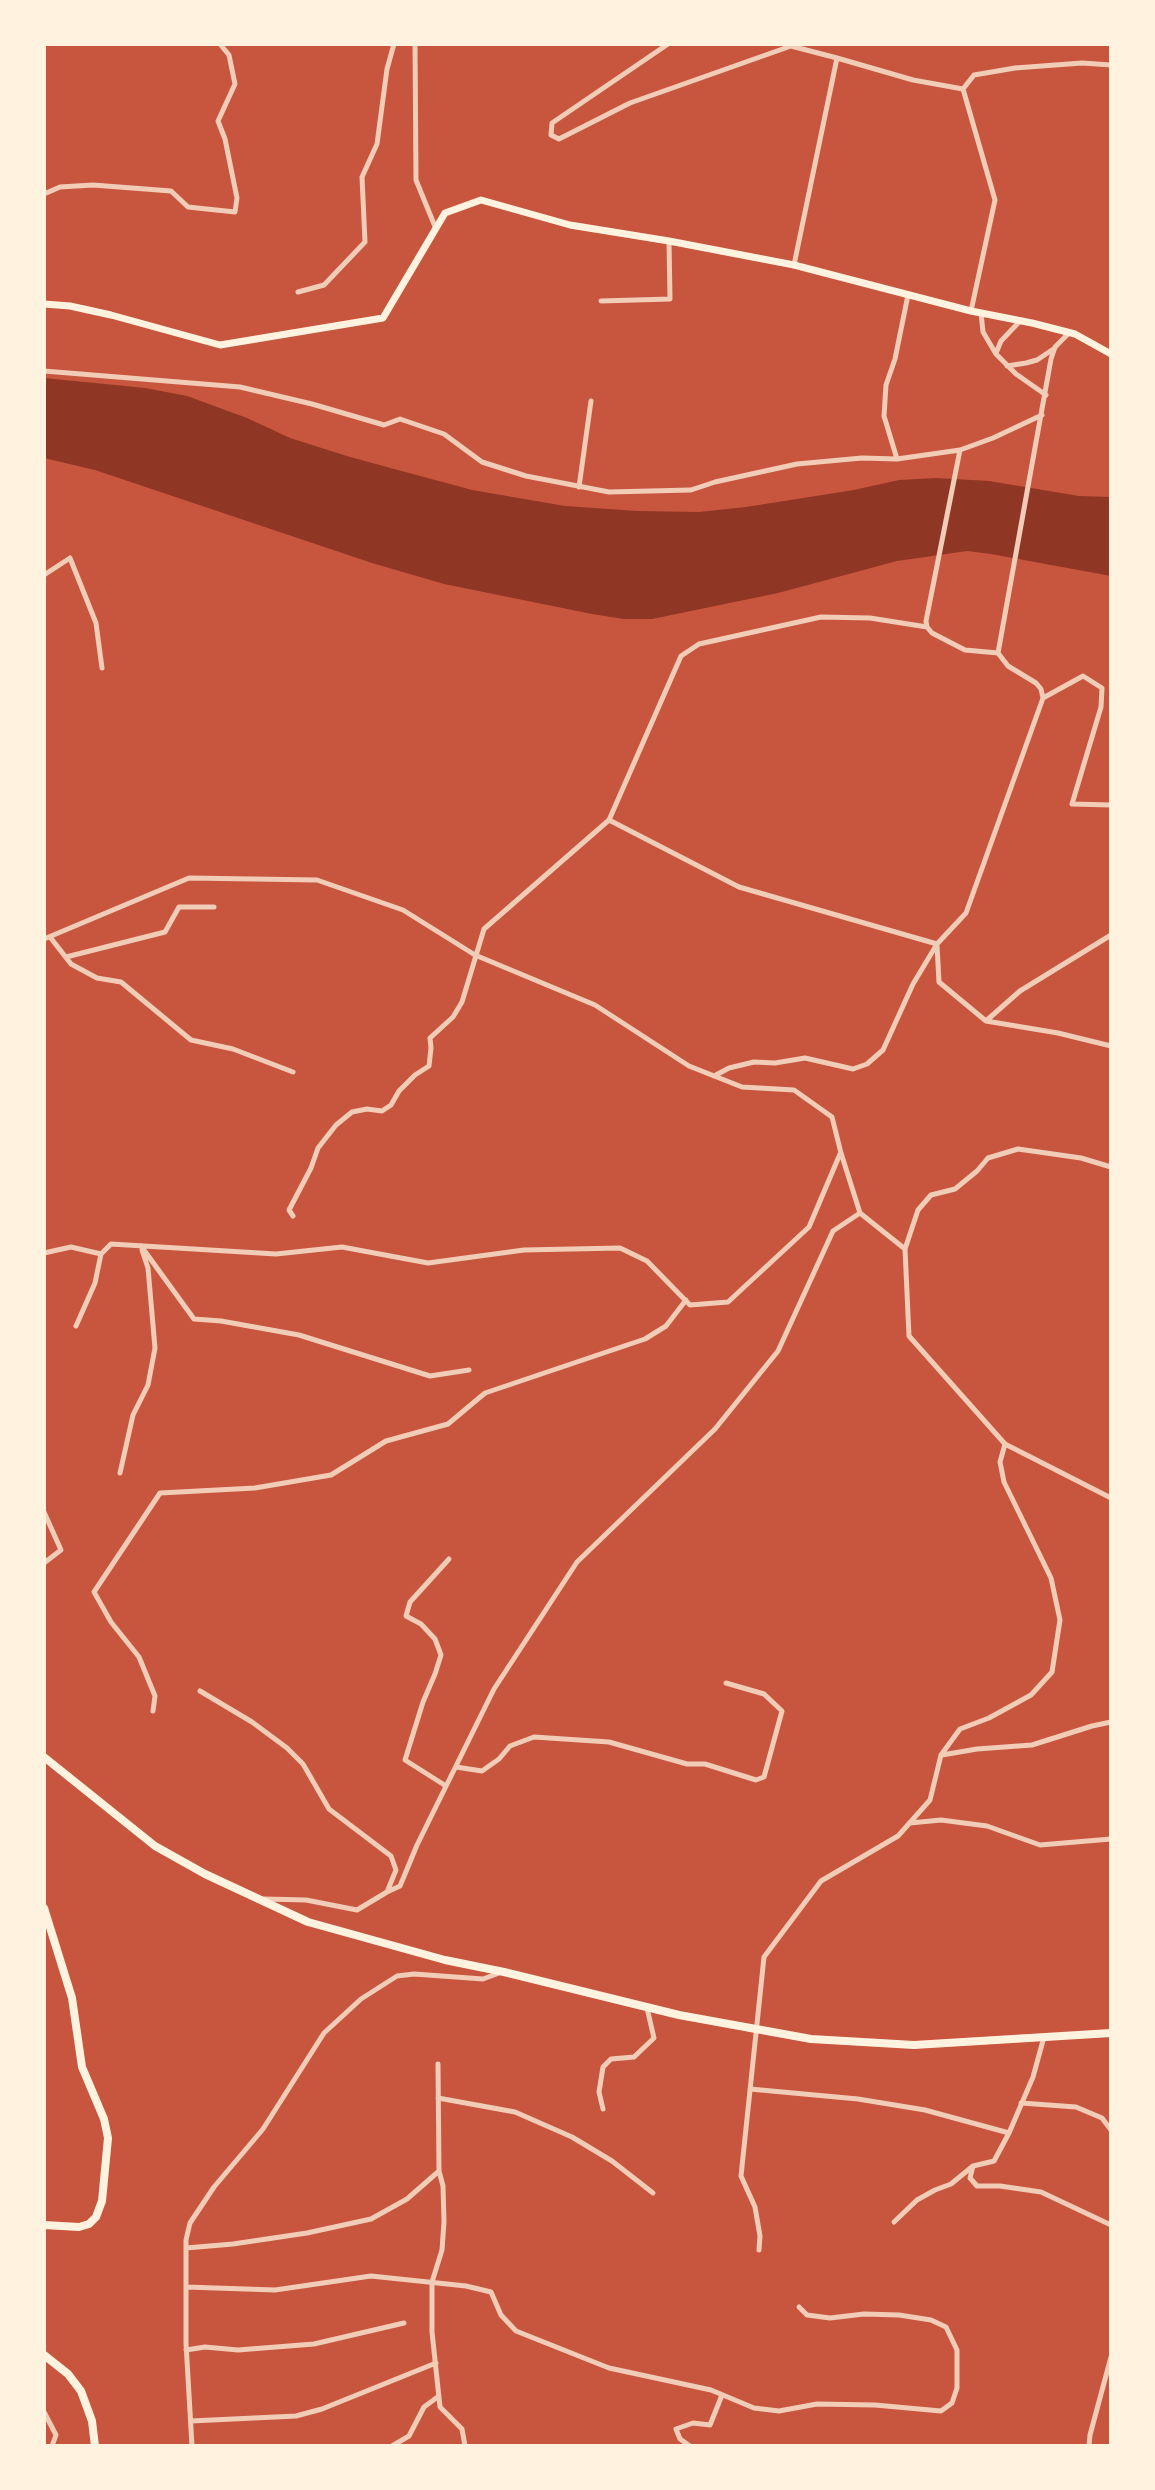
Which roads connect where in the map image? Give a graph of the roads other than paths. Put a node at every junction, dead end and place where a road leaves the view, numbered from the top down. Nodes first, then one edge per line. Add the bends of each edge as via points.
1 (220, 44) edge
2 (394, 44) edge
3 (415, 44) edge
4 (668, 44) edge
5 (837, 58) junction
6 (1111, 65) edge
7 (963, 89) junction
8 (44, 194) edge
9 (436, 229) junction
10 (669, 241) junction
11 (794, 265) junction
12 (298, 292) dead end
13 (908, 295) junction
14 (601, 301) dead end
15 (44, 304) edge
16 (971, 311) junction
17 (981, 313) junction
18 (1020, 321) junction
19 (1069, 333) junction
20 (1055, 347) junction
21 (996, 354) junction
22 (1111, 354) edge
23 (1007, 366) junction
24 (44, 371) edge
25 (1046, 395) junction
26 (591, 401) dead end
27 (1042, 415) junction
28 (960, 452) junction
29 (897, 459) junction
30 (579, 487) junction
31 (44, 575) edge
32 (927, 627) junction
33 (998, 653) junction
34 (102, 668) dead end
35 (1043, 698) junction
36 (1111, 805) edge
37 (609, 820) junction
38 (214, 907) dead end
39 (1111, 935) edge
40 (47, 938) edge
41 (937, 944) junction
42 (475, 955) junction
43 (66, 957) junction
44 (986, 1021) junction
45 (1111, 1046) edge
46 (293, 1072) dead end
47 (714, 1076) junction
48 (841, 1153) junction
49 (1111, 1167) edge
50 (860, 1213) junction
51 (293, 1216) dead end
52 (140, 1245) junction
53 (905, 1249) junction
54 (44, 1253) edge
55 (101, 1254) junction
56 (686, 1300) junction
57 (76, 1326) dead end
58 (469, 1370) dead end
59 (1005, 1444) junction
60 (120, 1473) dead end
61 (1111, 1498) edge
62 (44, 1512) edge
63 (449, 1559) dead end
64 (44, 1563) edge
65 (726, 1683) dead end
66 (200, 1691) dead end
67 (153, 1711) dead end
68 (1111, 1722) edge
69 (941, 1755) junction
70 (44, 1757) edge
71 (456, 1767) junction
72 (446, 1786) junction
73 (909, 1823) junction
74 (1111, 1839) edge
75 (387, 1892) junction
76 (255, 1899) junction
77 (44, 1908) edge
78 (504, 1972) junction
79 (647, 2007) junction
80 (756, 2030) junction
81 (1111, 2033) edge
82 (1044, 2037) junction
83 (438, 2064) dead end
84 (750, 2089) junction
85 (438, 2098) junction
86 (1021, 2103) junction
87 (603, 2109) dead end
88 (1111, 2130) edge
89 (1009, 2133) junction
90 (973, 2166) junction
91 (439, 2171) junction
92 (653, 2193) dead end
93 (894, 2222) dead end
94 (44, 2225) edge
95 (1111, 2225) edge
96 (186, 2248) junction
97 (759, 2250) dead end
98 (432, 2282) junction
99 (186, 2287) junction
100 (799, 2307) dead end
101 (404, 2323) dead end
102 (186, 2350) junction
103 (44, 2355) edge
104 (1111, 2357) edge
105 (436, 2363) junction
106 (722, 2394) junction
107 (439, 2396) junction
108 (44, 2412) edge
109 (191, 2421) junction
110 (52, 2446) edge
111 (95, 2446) edge
112 (192, 2446) edge
113 (392, 2446) edge
114 (465, 2446) edge
115 (690, 2446) edge
116 (1089, 2446) edge

1 - 8 street via 229,55 235,84 218,121 237,198 235,212 188,207 171,191 93,185
2 - 12 street via 377,144 362,177 365,242 324,285
3 - 9 street via 416,180
4 - 5 street via 552,123 551,135 559,139 630,103 791,46
5 - 7 street
5 - 11 street
6 - 7 street via 1015,68 974,75
7 - 16 street via 995,200
9 - 10 main road via 445,213 481,200 570,225
9 - 15 main road via 383,318 220,345 111,315
10 - 11 main road
10 - 14 street via 670,299
11 - 13 main road
13 - 16 main road
13 - 29 street via 886,385 884,416
16 - 17 main road
17 - 18 main road
17 - 21 street via 983,332
18 - 19 main road
18 - 21 street
19 - 20 street
19 - 22 main road
20 - 23 street via 1037,360
20 - 25 street
21 - 23 street
23 - 25 street
24 - 30 street via 240,387 384,425 400,419 444,434 482,462
25 - 27 street
26 - 30 street
27 - 28 street
27 - 33 street
28 - 29 street
28 - 32 street
29 - 30 street via 797,464 681,491
31 - 34 street via 70,558 96,623
32 - 33 street via 965,650
32 - 37 street via 821,617 699,644 681,656
33 - 35 street via 1008,666 1036,683
35 - 36 street via 1083,676 1102,688 1072,804
35 - 41 street via 966,913
37 - 41 street via 739,887
37 - 42 street via 484,929
38 - 43 street via 179,907 165,932
39 - 44 street via 1020,991
40 - 42 street via 189,878 317,880 403,910
40 - 43 street
41 - 44 street via 939,982
41 - 47 street via 883,1050 867,1064 853,1069 805,1058 754,1062
42 - 47 street via 595,1005 689,1066
42 - 51 street via 462,1002 430,1038 429,1066 382,1111 352,1112 336,1125 318,1148 289,1210
43 - 46 street via 97,978 121,982 191,1040
44 - 45 street
47 - 48 street via 742,1087 794,1090 832,1117
48 - 50 street
48 - 56 street via 809,1227 728,1302 690,1305
49 - 53 street via 1018,1149 988,1158 955,1189 924,1202
50 - 53 street
50 - 71 street via 833,1231 778,1351 715,1429 577,1562 494,1689
52 - 55 street via 111,1244
52 - 56 street via 276,1254 342,1247 428,1263 524,1250 620,1248 647,1261
52 - 58 street via 194,1319 299,1335 430,1376
52 - 60 street via 148,1268 155,1348
53 - 59 street via 909,1336
54 - 55 street via 71,1247
55 - 57 street
56 - 67 street via 666,1326 645,1339 485,1393 448,1424 386,1441 331,1475 255,1488 160,1493 94,1592 139,1657 155,1696
59 - 61 street
59 - 69 street via 1000,1462 1004,1482 1051,1578 1060,1620 1052,1672 1031,1695 960,1729
62 - 64 street via 61,1550
63 - 72 street via 410,1602 406,1616 435,1639 441,1655 405,1760
65 - 71 street via 764,1694 782,1711 764,1777 756,1780 609,1742 534,1737 510,1746 482,1771
66 - 75 street via 287,1748 303,1764 329,1809 391,1856 396,1870
68 - 69 street via 1032,1745
69 - 73 street via 930,1800
70 - 76 highway via 155,1846
71 - 72 street
72 - 75 street via 400,1886
73 - 74 street via 941,1820 987,1826 1040,1845
73 - 80 street via 898,1836 821,1881 764,1957
75 - 76 street via 357,1910 306,1900
76 - 78 highway via 365,1939
77 - 94 highway via 72,1998 77,2050 108,2138 96,2217 79,2227
78 - 79 highway
78 - 96 street via 483,1979 397,1976 361,1999 324,2033 263,2129 214,2187 190,2223
79 - 80 highway
79 - 87 street via 654,2038 634,2057 611,2059 603,2067
80 - 82 highway via 914,2045
80 - 84 street
81 - 82 highway
82 - 86 street
83 - 85 street
84 - 89 street via 925,2110
84 - 97 street via 741,2176 755,2207
85 - 91 street
85 - 92 street via 515,2112 572,2137
86 - 88 street via 1076,2107 1102,2118
86 - 89 street
89 - 90 street via 994,2161
90 - 93 street via 917,2200
90 - 95 street via 970,2178 977,2186 1041,2192
91 - 96 street via 407,2199 371,2219
91 - 98 street via 444,2222
96 - 99 street
98 - 99 street via 371,2276 275,2290
98 - 105 street
98 - 106 street via 491,2292 516,2331 609,2368
99 - 102 street
100 - 106 street via 807,2315 899,2315 946,2327 957,2350 952,2403 941,2411 817,2404 779,2411 754,2408
101 - 102 street via 314,2344
102 - 109 street
103 - 111 highway via 81,2391
104 - 116 street
105 - 107 street
105 - 109 street via 296,2416
106 - 115 street via 710,2425 676,2429
107 - 113 street via 424,2407 409,2436
107 - 114 street via 440,2407 462,2429
108 - 110 street via 56,2435
109 - 112 street

